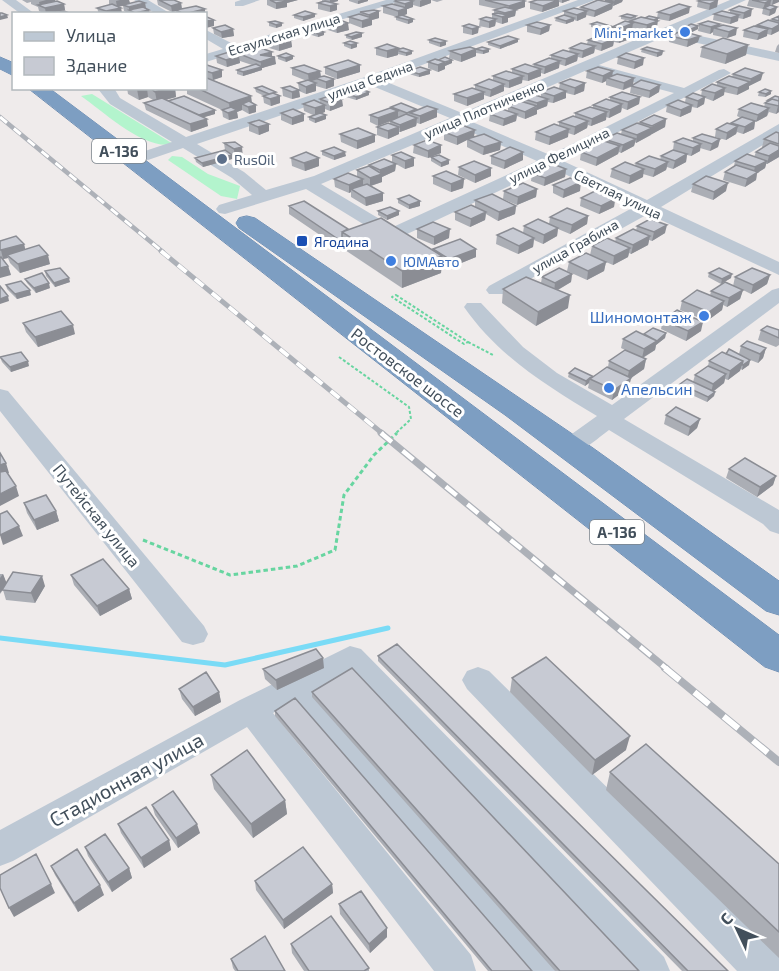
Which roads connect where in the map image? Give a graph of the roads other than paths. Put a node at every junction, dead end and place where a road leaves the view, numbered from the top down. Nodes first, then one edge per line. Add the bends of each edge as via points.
1 (9, 0) edge
2 (140, 0) edge
3 (254, 0) edge
4 (398, 0) edge
5 (590, 0) edge
6 (740, 0) edge
7 (239, 4) dead end
8 (27, 12) edge
9 (162, 12) edge
10 (664, 32) junction
11 (207, 35) edge
12 (779, 45) edge
13 (234, 50) junction
14 (763, 53) junction
15 (779, 57) edge
16 (207, 58) edge
17 (588, 66) junction
18 (724, 73) dead end
19 (370, 80) junction
20 (40, 90) edge
21 (56, 90) edge
22 (107, 90) edge
23 (685, 92) junction
24 (458, 119) junction
25 (779, 129) edge
26 (186, 144) junction
27 (148, 155) junction
28 (549, 160) junction
29 (308, 183) junction
30 (264, 197) junction
31 (646, 208) junction
32 (225, 209) junction
33 (392, 234) junction
34 (411, 245) edge
35 (779, 268) edge
36 (496, 290) dead end
37 (779, 294) edge
38 (352, 296) junction
39 (322, 307) junction
40 (474, 307) dead end
41 (0, 396) edge
42 (611, 418) junction
43 (571, 446) junction
44 (779, 525) edge
45 (779, 602) edge
46 (193, 634) dead end
47 (779, 656) edge
48 (478, 680) dead end
49 (293, 688) junction
50 (251, 709) junction
51 (0, 849) edge
52 (457, 970) edge
53 (544, 971) edge
54 (650, 971) edge
55 (765, 971) edge

1 - 8 street
2 - 9 street
3 - 7 street
4 - 13 street, Есаульская улица
5 - 19 street, улица Седина
6 - 10 street, улица Плотниченко
10 - 14 street
10 - 17 street, улица Плотниченко
11 - 13 street
12 - 14 street
13 - 16 street, Есаульская улица
14 - 15 street
17 - 23 street
17 - 24 street, улица Плотниченко
18 - 23 street, улица Фелицина
19 - 24 street, Светлая улица
19 - 26 street, улица Седина
20 - 39 highway, Ростовское шоссе / А-136
21 - 27 highway, Ростовское шоссе / А-136
22 - 26 street via 115,101
23 - 28 street, улица Фелицина
24 - 28 street, Светлая улица
24 - 29 street, улица Плотниченко
25 - 31 street, улица Грабина
26 - 27 street, улица Седина
26 - 30 street via 238,175
27 - 32 highway, Ростовское шоссе / А-136
28 - 31 street, Светлая улица
28 - 33 street, улица Фелицина
29 - 30 street, улица Плотниченко
29 - 33 street
30 - 32 street, улица Плотниченко
31 - 35 street, Светлая улица
31 - 36 street, улица Грабина
32 - 38 highway, Ростовское шоссе / А-136
33 - 34 street
37 - 42 street
38 - 39 highway via 329,295
38 - 43 highway, Ростовское шоссе / А-136
39 - 47 highway, Ростовское шоссе / А-136
40 - 42 street via 515,352
41 - 46 street, Путейская улица
42 - 43 street
42 - 44 street
43 - 45 highway, Ростовское шоссе / А-136
48 - 55 street
49 - 50 street, Стадионная улица
49 - 53 street
49 - 54 street, Стадионная улица via 350,658
50 - 51 street, Стадионная улица
50 - 52 street

